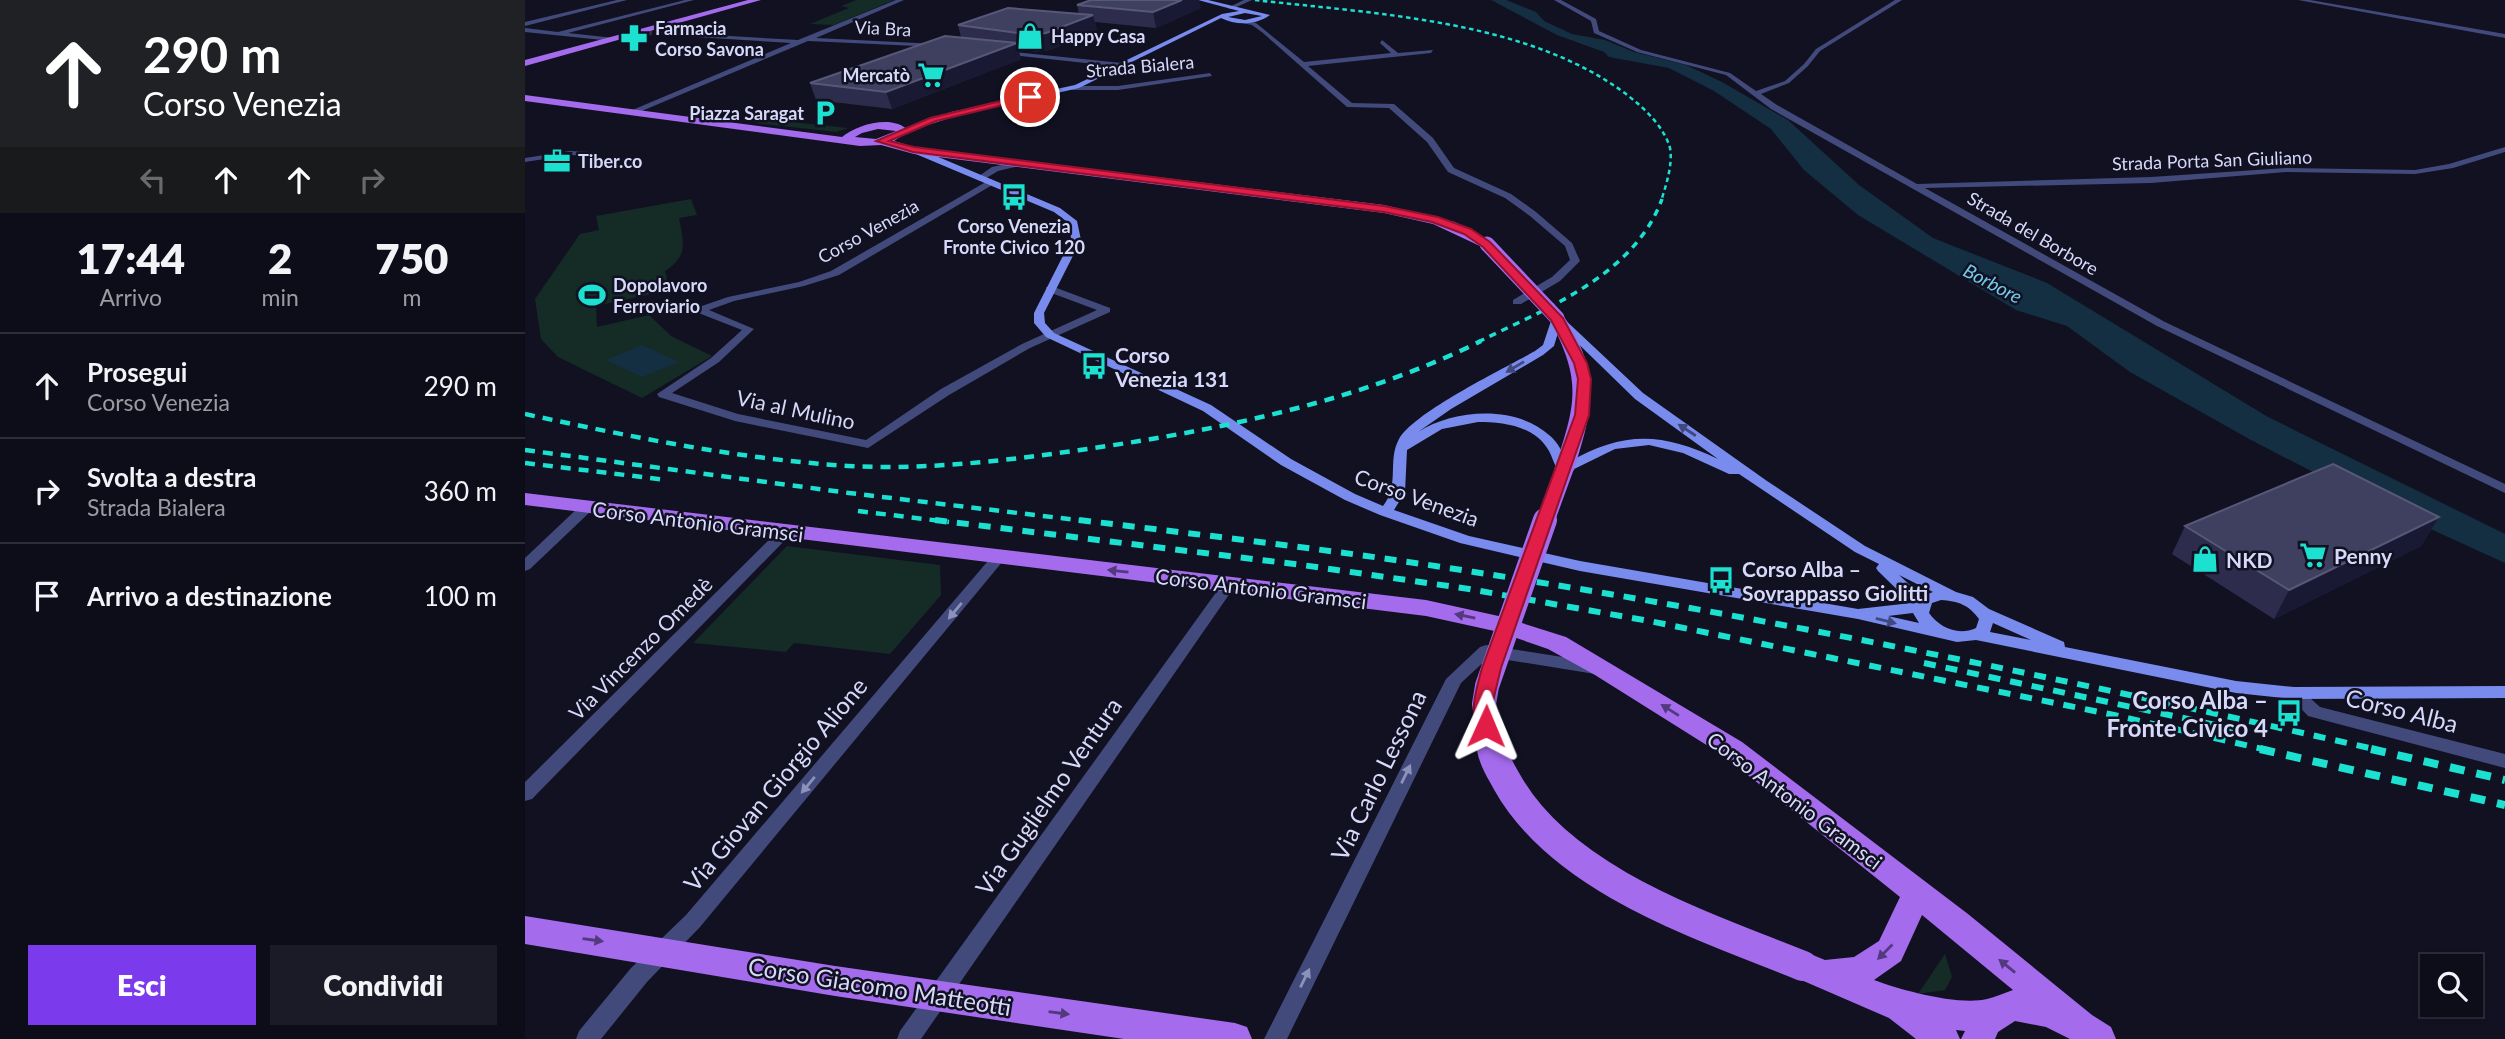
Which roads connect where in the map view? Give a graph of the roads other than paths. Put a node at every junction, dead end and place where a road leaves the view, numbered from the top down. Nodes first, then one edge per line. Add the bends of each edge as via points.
1 (624, 0) edge
2 (691, 0) edge
3 (757, 0) edge
4 (901, 0) edge
5 (1201, 0) edge
6 (1249, 0) edge
7 (1557, 0) edge
8 (1899, 0) edge
9 (2301, 0) edge
10 (1228, 11) junction
11 (1263, 18) junction
12 (1236, 21) junction
13 (1209, 23) junction
14 (525, 24) edge
15 (1257, 26) junction
16 (525, 30) edge
17 (559, 33) junction
18 (663, 33) tunnel mouth
19 (2505, 36) edge
20 (613, 39) junction
21 (809, 39) junction
22 (801, 42) junction
23 (1381, 42) dead end
24 (948, 47) edge
25 (1431, 51) dead end
26 (996, 52) edge
27 (1397, 55) junction
28 (525, 63) edge
29 (1305, 64) junction
30 (1122, 65) junction
31 (1210, 75) dead end
32 (1072, 88) junction
33 (1755, 94) junction
34 (525, 98) edge
35 (634, 111) junction
36 (898, 129) junction
37 (850, 137) junction
38 (880, 141) junction
39 (2505, 149) edge
40 (913, 150) junction
41 (591, 154) dead end
42 (525, 160) edge
43 (1020, 163) junction
44 (985, 180) junction
45 (1918, 186) junction
46 (1050, 289) junction
47 (1517, 302) dead end
48 (715, 303) joint
49 (1557, 318) junction
50 (1050, 335) junction
51 (1401, 449) junction
52 (1564, 470) junction
53 (1762, 484) junction
54 (2505, 489) edge
55 (525, 499) edge
56 (586, 508) junction
57 (1385, 512) junction
58 (785, 532) junction
59 (1860, 549) junction
60 (998, 558) junction
61 (525, 566) edge
62 (1230, 583) junction
63 (1951, 595) junction
64 (1921, 606) junction
65 (1984, 612) junction
66 (1858, 614) junction
67 (1946, 634) junction
68 (1977, 635) junction
69 (2081, 656) junction
70 (1604, 669) junction
71 (2505, 692) edge
72 (2294, 693) junction
73 (2505, 761) edge
74 (525, 794) edge
75 (1917, 894) junction
76 (525, 930) edge
77 (663, 951) junction
78 (1812, 970) junction
79 (939, 996) junction
80 (1901, 1007) junction
81 (1985, 1027) edge
82 (2089, 1032) edge
83 (587, 1039) edge
84 (908, 1039) edge
85 (1235, 1039) edge
86 (1275, 1039) edge
87 (1943, 1039) edge

1 - 14 street
2 - 17 street
3 - 20 main road
4 - 21 street
5 - 10 street
6 - 10 street
7 - 33 street, Strada del Borbore via 1594,20 1596,32 1639,51 1728,74
8 - 33 street via 1818,50 1787,82
9 - 19 street
10 - 11 street via 1266,13
10 - 12 street via 1225,19
10 - 13 street, Strada Bialera
11 - 12 street, Strada Bialera
11 - 15 street
12 - 13 street, Strada Bialera
12 - 15 street
13 - 30 street, Strada Bialera
15 - 29 street
16 - 17 street
17 - 20 street
18 - 22 street
20 - 28 main road
21 - 22 street
21 - 24 street, Via Bra
22 - 35 street
23 - 27 street
25 - 27 street
26 - 30 street
27 - 29 street
29 - 47 street via 1350,105 1391,106 1430,140 1451,170 1508,196 1569,245 1576,261
30 - 32 street, Strada Bialera
31 - 32 street, Strada Bialera via 1118,88
32 - 36 street, Strada Bialera
33 - 45 street, Strada del Borbore
34 - 35 main road
35 - 37 main road
36 - 37 main road via 870,127
36 - 38 main road via 897,136
37 - 38 main road
38 - 40 main road, Corso Venezia
39 - 45 street, Strada Porta San Giuliano via 2415,172 2286,170 2151,180
40 - 43 main road, Corso Venezia
40 - 44 street, Corso Venezia
41 - 42 street
43 - 44 street, Corso Venezia via 995,169
43 - 49 main road, Corso Venezia, bridge via 1406,213 1448,223 1487,244
44 - 46 street, Corso Venezia via 1057,209 1074,223 1076,240
44 - 48 street, Corso Venezia via 835,273 809,284
45 - 54 street, Strada del Borbore via 2161,324
46 - 50 street, Corso Venezia via 1037,320
46 - 50 street, Via al Mulino via 1106,310
48 - 50 street, Via al Mulino via 699,310 749,329 663,394 735,416 868,444 945,392
49 -> 51 street via 1548,346 1414,428
49 - 52 main road, Corso Venezia via 1576,351 1584,379 1582,415
53 -> 49 street via 1639,396
50 - 57 street, Corso Venezia via 1207,408 1286,461
51 - 52 street via 1439,426 1486,418 1509,421 1545,437
51 - 57 street via 1400,493
52 - 53 street via 1614,443 1651,441 1691,450
52 - 78 main road, Corso Venezia, bridge via 1491,668 1484,701 1486,726 1506,784 1530,818 1565,850 1604,876 1666,908
53 - 59 street
55 - 56 main road, Corso Antonio Gramsci
56 - 58 main road, Corso Antonio Gramsci
56 - 61 street
57 - 66 street, Corso Venezia via 1465,540 1580,566
58 - 60 main road, Corso Antonio Gramsci
58 - 74 street, Via Vincenzo Omedè
59 - 63 street
59 - 64 street
62 -> 60 main road, Corso Antonio Gramsci
60 -> 77 street, Via Giovan Giorgio Alione
70 -> 62 main road, Corso Antonio Gramsci via 1557,643 1503,625 1426,608
62 - 79 street, Via Guglielmo Ventura
63 - 64 street via 1932,596
63 - 65 street
64 - 66 street, Corso Venezia
64 - 67 street via 1923,619
65 - 68 street via 1987,626
65 - 69 street, Corso Alba
66 -> 67 street, Corso Venezia
67 - 68 street
68 - 69 street, Corso Alba
69 - 72 street, Corso Alba
75 -> 70 main road, Corso Antonio Gramsci via 1733,749
86 -> 70 street, Via Carlo Lessona via 1454,679 1486,651
71 - 72 street, Corso Alba
72 - 73 street, Corso Alba via 2314,712
75 -> 78 main road via 1890,951 1859,972
82 -> 75 main road, Corso Antonio Gramsci
76 -> 77 main road, Corso Giacomo Matteotti
77 - 79 main road, Corso Giacomo Matteotti
77 - 83 street, Via Giovan Giorgio Alione
78 - 80 main road, Corso Venezia
79 - 84 street, Via Guglielmo Ventura
79 -> 85 main road, Corso Giacomo Matteotti
80 - 81 main road via 1972,1016
80 - 87 main road
81 - 82 main road via 2011,1006 2032,1004

